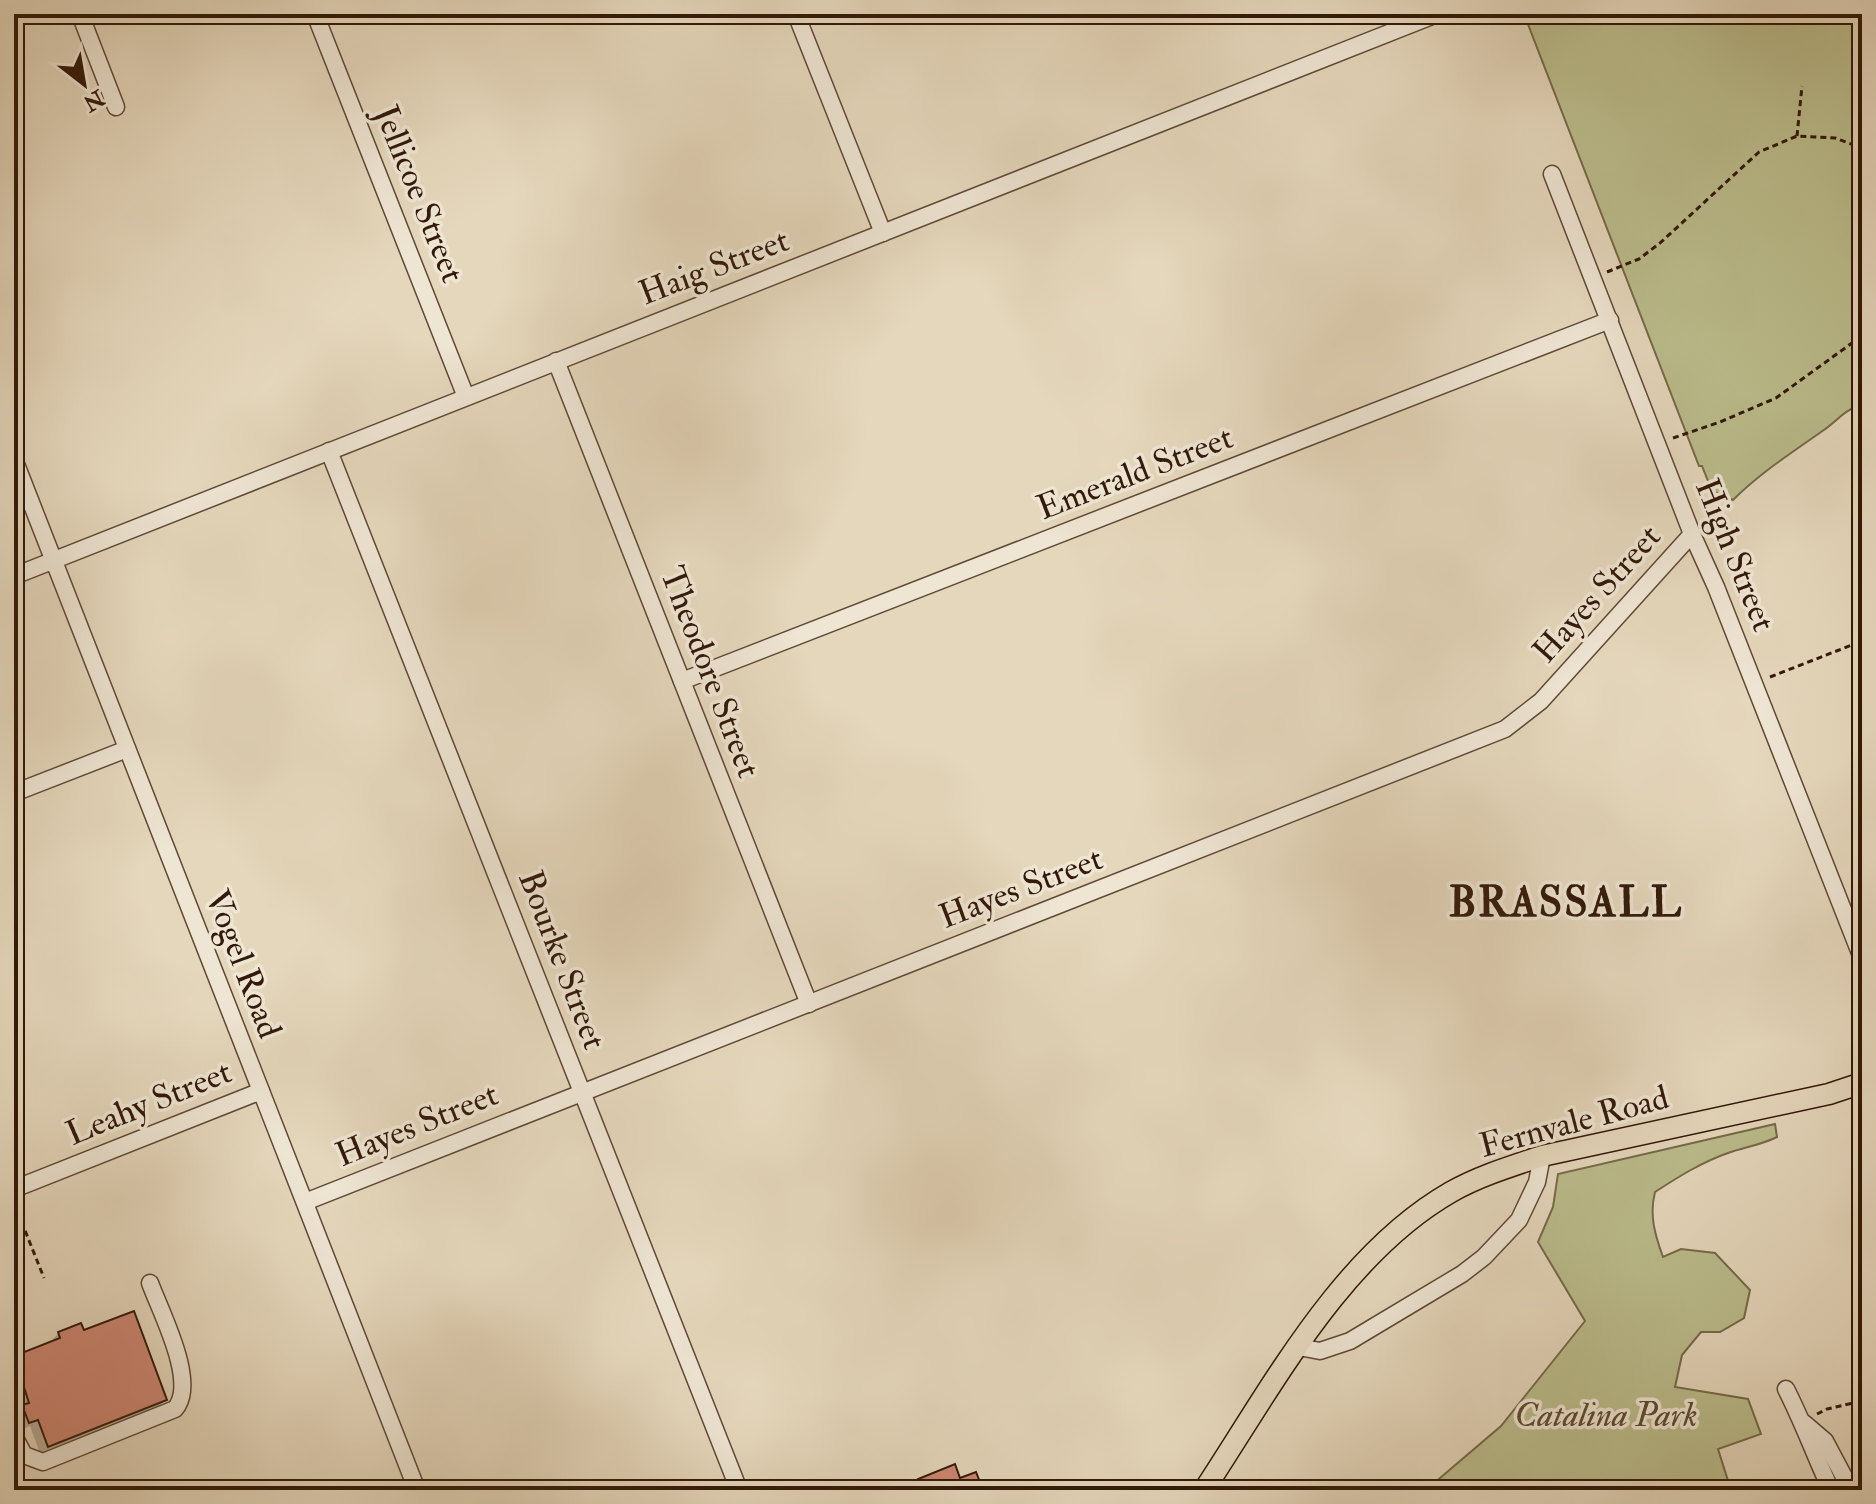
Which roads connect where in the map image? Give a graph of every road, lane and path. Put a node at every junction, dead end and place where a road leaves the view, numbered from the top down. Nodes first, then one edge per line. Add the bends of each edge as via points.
1 (80, 14) edge
2 (315, 14) edge
3 (796, 14) edge
4 (1437, 14) edge
5 (1780, 14) edge
6 (1790, 14) edge
7 (1802, 86) dead end
8 (116, 107) dead end
9 (1797, 136) junction
10 (1862, 148) edge
11 (1552, 174) dead end
12 (883, 233) junction
13 (1593, 277) junction
14 (1610, 320) junction
15 (1862, 324) edge
16 (556, 361) junction
17 (466, 397) junction
18 (1658, 443) junction
19 (329, 451) junction
20 (14, 459) edge
21 (1692, 534) junction
22 (54, 560) junction
23 (14, 576) edge
24 (1862, 641) edge
25 (1763, 680) dead end
26 (682, 681) junction
27 (127, 749) junction
28 (14, 793) edge
29 (1862, 958) edge
30 (809, 1004) junction
31 (1862, 1083) edge
32 (261, 1091) junction
33 (582, 1093) junction
34 (1542, 1156) junction
35 (14, 1189) edge
36 (305, 1202) junction
37 (14, 1203) edge
38 (44, 1278) dead end
39 (150, 1283) dead end
40 (1299, 1347) junction
41 (1786, 1389) dead end
42 (1862, 1401) edge
43 (1803, 1422) junction
44 (14, 1436) edge
45 (417, 1490) edge
46 (739, 1490) edge
47 (1204, 1490) edge
48 (1831, 1490) edge
49 (1851, 1490) edge

1 - 8 street
2 - 17 street, Jellicoe Street
3 - 12 street
4 - 12 street, Haig Street
5 - 6 street
7 - 9 path
9 - 10 path via 1835,138
9 - 13 path via 1759,152 1639,259
11 - 13 street, High Street
12 - 16 street, Haig Street
13 - 14 street, High Street
14 - 18 street, High Street
14 - 26 street, Emerald Street
15 - 18 path via 1852,343 1776,398
16 - 17 street, Haig Street
16 - 26 street, Theodore Street
17 - 19 street, Haig Street
18 - 21 street, High Street
19 - 22 street, Haig Street
19 - 33 street, Bourke Street
20 - 22 street, Vogel Road
21 - 29 street, High Street
21 - 30 street, Hayes Street via 1541,701 1505,729
22 - 23 street, Haig Street
22 - 27 street, Vogel Road
24 - 25 path
26 - 30 street, Theodore Street
27 - 28 street
27 - 32 street, Vogel Road
30 - 33 street, Hayes Street
31 - 34 main road, Fernvale Road
32 - 35 street, Leahy Street
32 - 36 street, Vogel Road
33 - 36 street, Hayes Street
33 - 46 street, Bourke Street
34 - 40 main road, Fernvale Road via 1452,1191 1411,1219 1352,1276
34 - 40 street via 1537,1182 1519,1220 1484,1257 1350,1341 1320,1351
36 - 45 street, Vogel Road
37 - 38 path
39 - 44 street via 182,1372 183,1395 175,1409 43,1462 24,1455
40 - 47 main road, Fernvale Road
41 - 43 street
42 - 43 path via 1827,1409
43 - 48 street
43 - 49 street via 1825,1441

